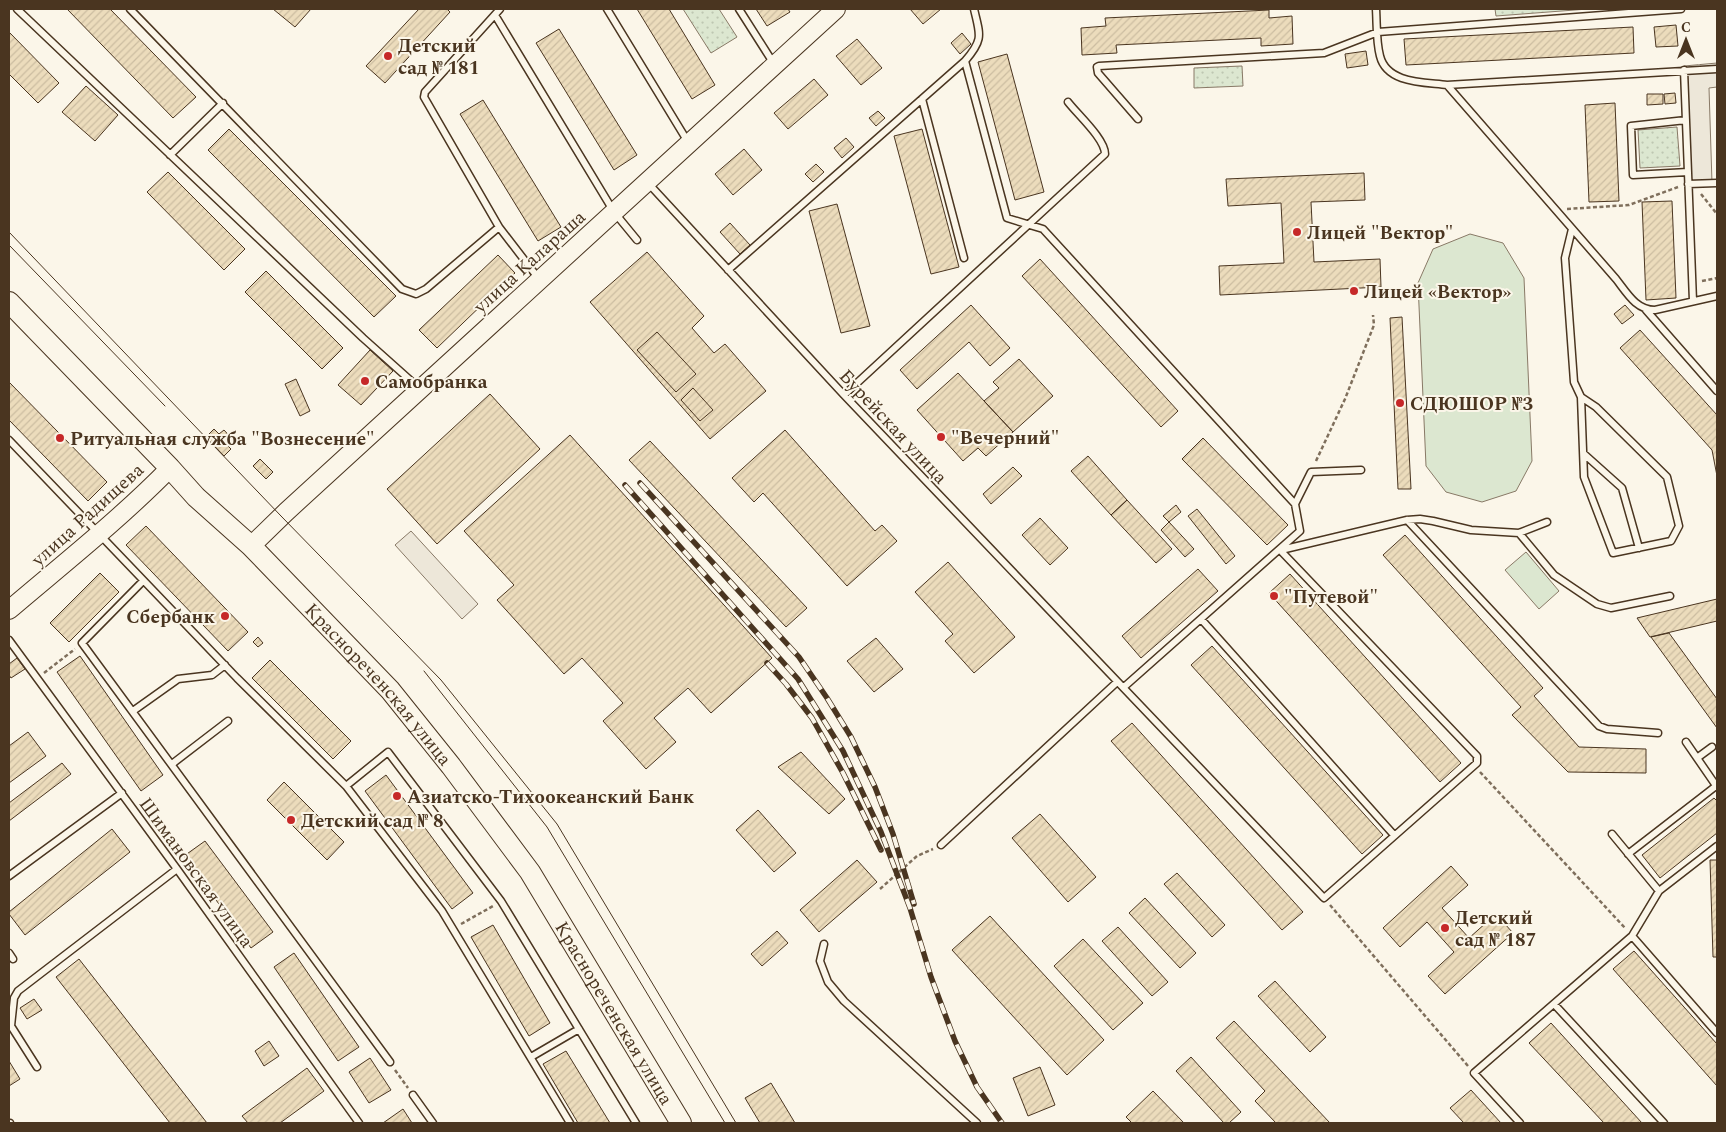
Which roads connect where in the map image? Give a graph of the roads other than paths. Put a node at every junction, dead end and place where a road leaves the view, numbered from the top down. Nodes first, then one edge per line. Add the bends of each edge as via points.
1 (17, 9) edge
2 (130, 9) edge
3 (500, 9) edge
4 (607, 9) edge
5 (739, 9) edge
6 (836, 9) edge
7 (974, 9) edge
8 (1376, 9) edge
9 (1681, 9) edge
10 (495, 15) junction
11 (1378, 32) junction
12 (965, 61) junction
13 (774, 65) junction
14 (1717, 69) edge
15 (1684, 70) junction
16 (1447, 86) junction
17 (922, 99) junction
18 (223, 102) junction
19 (1068, 102) dead end
20 (1138, 119) dead end
21 (1686, 120) junction
22 (689, 143) junction
23 (170, 154) junction
24 (1688, 172) junction
25 (647, 182) junction
26 (1717, 182) edge
27 (1688, 184) junction
28 (614, 212) junction
29 (1028, 225) junction
30 (499, 227) junction
31 (1572, 228) junction
32 (637, 240) dead end
33 (964, 258) dead end
34 (728, 270) junction
35 (540, 280) junction
36 (1717, 296) edge
37 (1693, 301) junction
38 (9, 302) edge
39 (1646, 310) junction
40 (420, 389) junction
41 (1717, 391) edge
42 (844, 395) junction
43 (1581, 397) junction
44 (9, 440) edge
45 (1584, 454) junction
46 (170, 468) junction
47 (1361, 470) dead end
48 (1295, 504) junction
49 (1406, 520) junction
50 (1547, 522) dead end
51 (1519, 533) junction
52 (98, 534) junction
53 (251, 546) junction
54 (1639, 548) junction
55 (1280, 550) junction
56 (143, 581) junction
57 (1670, 596) dead end
58 (9, 610) edge
59 (1201, 619) junction
60 (9, 640) edge
61 (225, 665) junction
62 (1117, 682) junction
63 (1124, 687) junction
64 (133, 712) junction
65 (228, 721) dead end
66 (1658, 733) dead end
67 (1686, 742) dead end
68 (1712, 747) dead end
69 (1697, 758) junction
70 (172, 764) junction
71 (346, 786) junction
72 (1717, 786) edge
73 (122, 793) junction
74 (1612, 834) dead end
75 (1394, 835) junction
76 (942, 846) road end
77 (1717, 846) edge
78 (1628, 854) junction
79 (177, 869) junction
80 (9, 876) edge
81 (1659, 891) junction
82 (1632, 936) junction
83 (824, 944) dead end
84 (1554, 1004) junction
85 (579, 1029) junction
86 (1717, 1033) edge
87 (531, 1057) junction
88 (390, 1062) road end
89 (38, 1067) dead end
90 (413, 1095) road end
91 (358, 1123) edge
92 (432, 1123) edge
93 (570, 1123) edge
94 (636, 1123) edge
95 (680, 1123) edge
96 (977, 1123) edge
97 (1520, 1123) edge
98 (1664, 1123) edge

1 - 23 lane
2 - 18 lane
3 - 10 lane
4 - 22 lane
5 - 13 lane
6 - 13 street, улица Калараша
7 - 12 lane via 979,39
8 - 11 lane
9 - 11 lane
10 - 28 lane
10 - 30 lane via 425,92 424,97
11 - 16 lane via 1380,56 1391,73 1403,79
11 - 20 lane via 1324,53 1099,66 1098,73
12 - 17 lane
12 - 29 lane via 1007,218
13 - 22 street, улица Калараша
14 - 15 lane
15 - 16 lane
15 - 21 lane
16 - 31 lane
17 - 33 lane
17 - 34 lane
18 - 23 lane
18 - 30 lane via 402,288 416,294 426,289
19 - 29 lane via 1105,147 1105,154
21 - 24 lane
21 - 24 lane via 1631,126 1633,175
22 - 25 street, улица Калараша
23 - 40 lane
24 - 27 lane
25 - 28 street, улица Калараша
25 - 34 lane, Бурейская улица
26 - 27 lane
27 - 37 lane
28 - 32 lane
28 - 35 street, улица Калараша
29 - 42 lane
29 - 48 lane via 1043,228
30 - 35 lane
31 - 39 lane via 1636,304
31 - 43 lane via 1564,258 1574,382
34 - 42 lane, Бурейская улица
35 - 40 street, улица Калараша
36 - 37 lane
37 - 39 lane
38 - 46 main road, Краснореченская улица
39 - 41 lane
40 - 53 street, улица Калараша
42 - 62 lane, Бурейская улица
43 - 45 lane
43 - 54 lane via 1596,406 1667,477 1679,526 1671,542
44 - 52 lane
45 - 54 lane via 1622,488
45 - 54 lane via 1584,477 1613,553
46 - 52 street, улица Радищева
46 - 53 main road, Краснореченская улица via 196,497
47 - 48 lane via 1311,472
48 - 55 lane via 1300,531
49 - 51 lane via 1433,521 1471,530
49 - 55 lane
49 - 66 lane via 1599,726
50 - 51 lane
51 - 57 lane via 1554,575 1604,607
52 - 56 lane
52 - 58 street, улица Радищева
53 - 95 main road, Краснореченская улица via 390,690 493,821 530,872
55 - 59 lane
55 - 75 lane via 1477,756 1474,765
56 - 61 lane
56 - 64 lane via 82,643
59 - 63 lane
59 - 75 lane
60 - 73 lane, Шимановская улица
61 - 64 lane via 212,675 178,679
61 - 71 lane
62 - 63 lane, Бурейская улица
62 - 76 lane
63 - 75 lane, Бурейская улица via 1324,898
64 - 70 lane
65 - 70 lane
67 - 69 lane
68 - 69 lane
69 - 72 lane
70 - 88 lane
71 - 85 lane via 388,752 501,901
71 - 87 lane via 442,911
72 - 78 lane
73 - 79 lane, Шимановская улица
73 - 80 lane
74 - 78 lane
77 - 81 lane
78 - 81 lane
79 - 89 lane via 18,991 14,998 11,1026
79 - 91 lane, Шимановская улица
81 - 82 lane
82 - 84 lane
82 - 86 lane
83 - 96 lane via 820,961 828,982
84 - 97 lane via 1474,1073
84 - 98 lane
85 - 87 lane
85 - 94 lane
87 - 93 lane
90 - 92 lane

